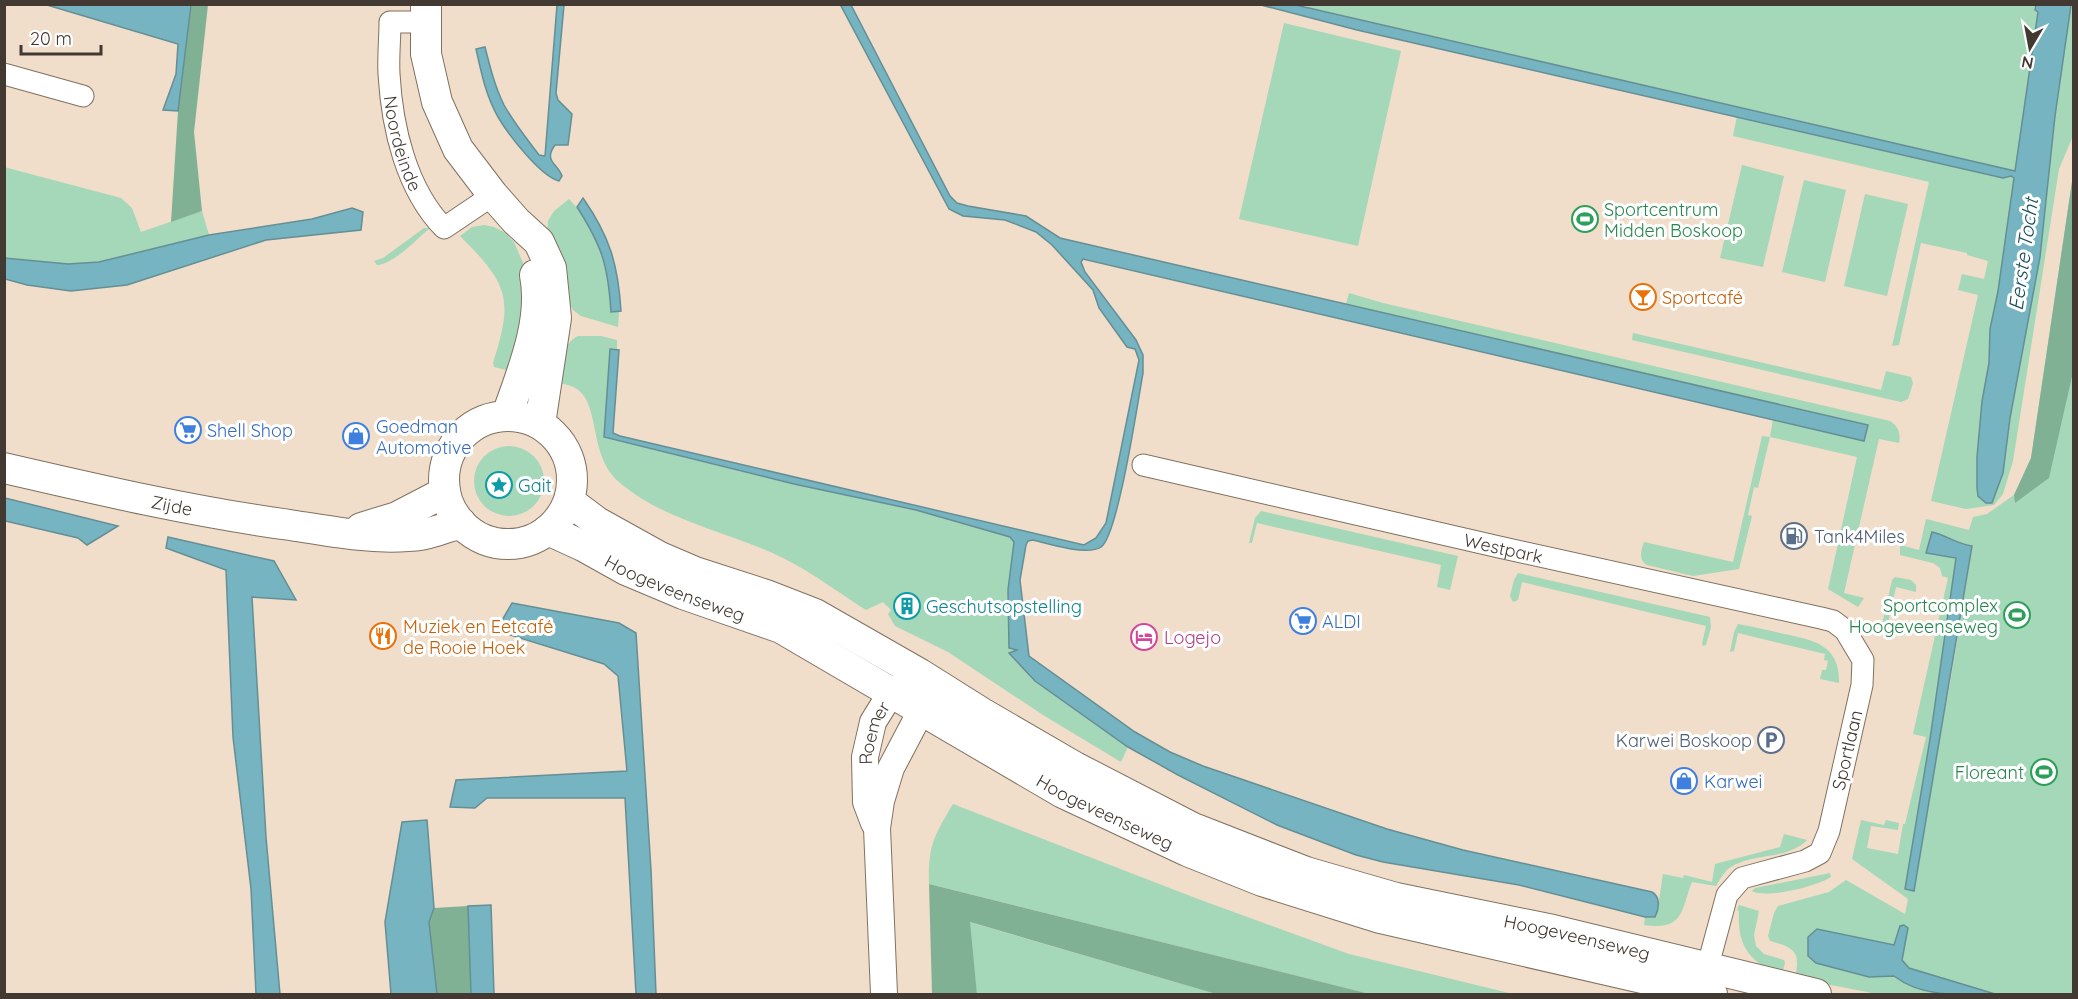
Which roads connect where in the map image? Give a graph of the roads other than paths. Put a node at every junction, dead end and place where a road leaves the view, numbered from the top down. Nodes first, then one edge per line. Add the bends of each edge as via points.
1 (426, 13) edge
2 (4, 74) edge
3 (83, 96) dead end
4 (493, 195) junction
5 (516, 221) junction
6 (507, 415) junction
7 (540, 424) junction
8 (1143, 465) dead end
9 (4, 468) edge
10 (445, 492) junction
11 (569, 501) junction
12 (461, 523) junction
13 (548, 530) junction
14 (344, 532) junction
15 (1856, 646) joint
16 (921, 674) junction
17 (891, 693) junction
18 (921, 711) junction
19 (877, 828) junction
20 (1707, 985) edge
21 (885, 994) edge
22 (1816, 994) edge

1 - 4 main road, Noordeinde via 426,54 437,102 458,149
1 - 4 street, Noordeinde via 390,22 389,73 394,117 409,173 430,214 444,228
2 - 3 street
4 - 5 main road, Noordeinde
5 - 6 main road, Noordeinde via 536,278 536,313
5 - 7 main road, Noordeinde via 539,242 551,268 555,290 556,318
6 - 7 main road
6 - 10 main road via 485,419 458,439 444,469
7 - 11 main road via 562,444 568,457 572,472
8 - 15 street, Westpark via 1833,621
9 - 14 main road, Zijde via 244,519
10 - 12 main road
10 - 14 main road, Zijde via 397,517
11 - 13 main road
11 - 16 main road, Hoogeveenseweg via 597,522 660,557 815,614
12 - 13 main road via 480,537 503,544 527,541
12 - 14 main road, Zijde via 411,536
13 - 17 main road, Hoogeveenseweg via 683,594 781,628
15 - 20 street, Sportlaan via 1863,660 1862,685 1829,831 1820,853 1805,861 1742,878 1727,895
16 - 17 street, Roemer
16 - 18 street, Roemer
16 - 20 main road, Hoogeveenseweg via 1094,778 1193,828 1306,872 1396,898 1553,930
17 - 18 main road, Hoogeveenseweg
17 - 19 street, Roemer via 873,722 865,757 866,802
18 - 19 street, Roemer via 891,768
18 - 20 main road, Hoogeveenseweg via 1063,793 1262,881 1380,918
19 - 21 street, Roemer
20 - 22 main road, Hoogeveenseweg

